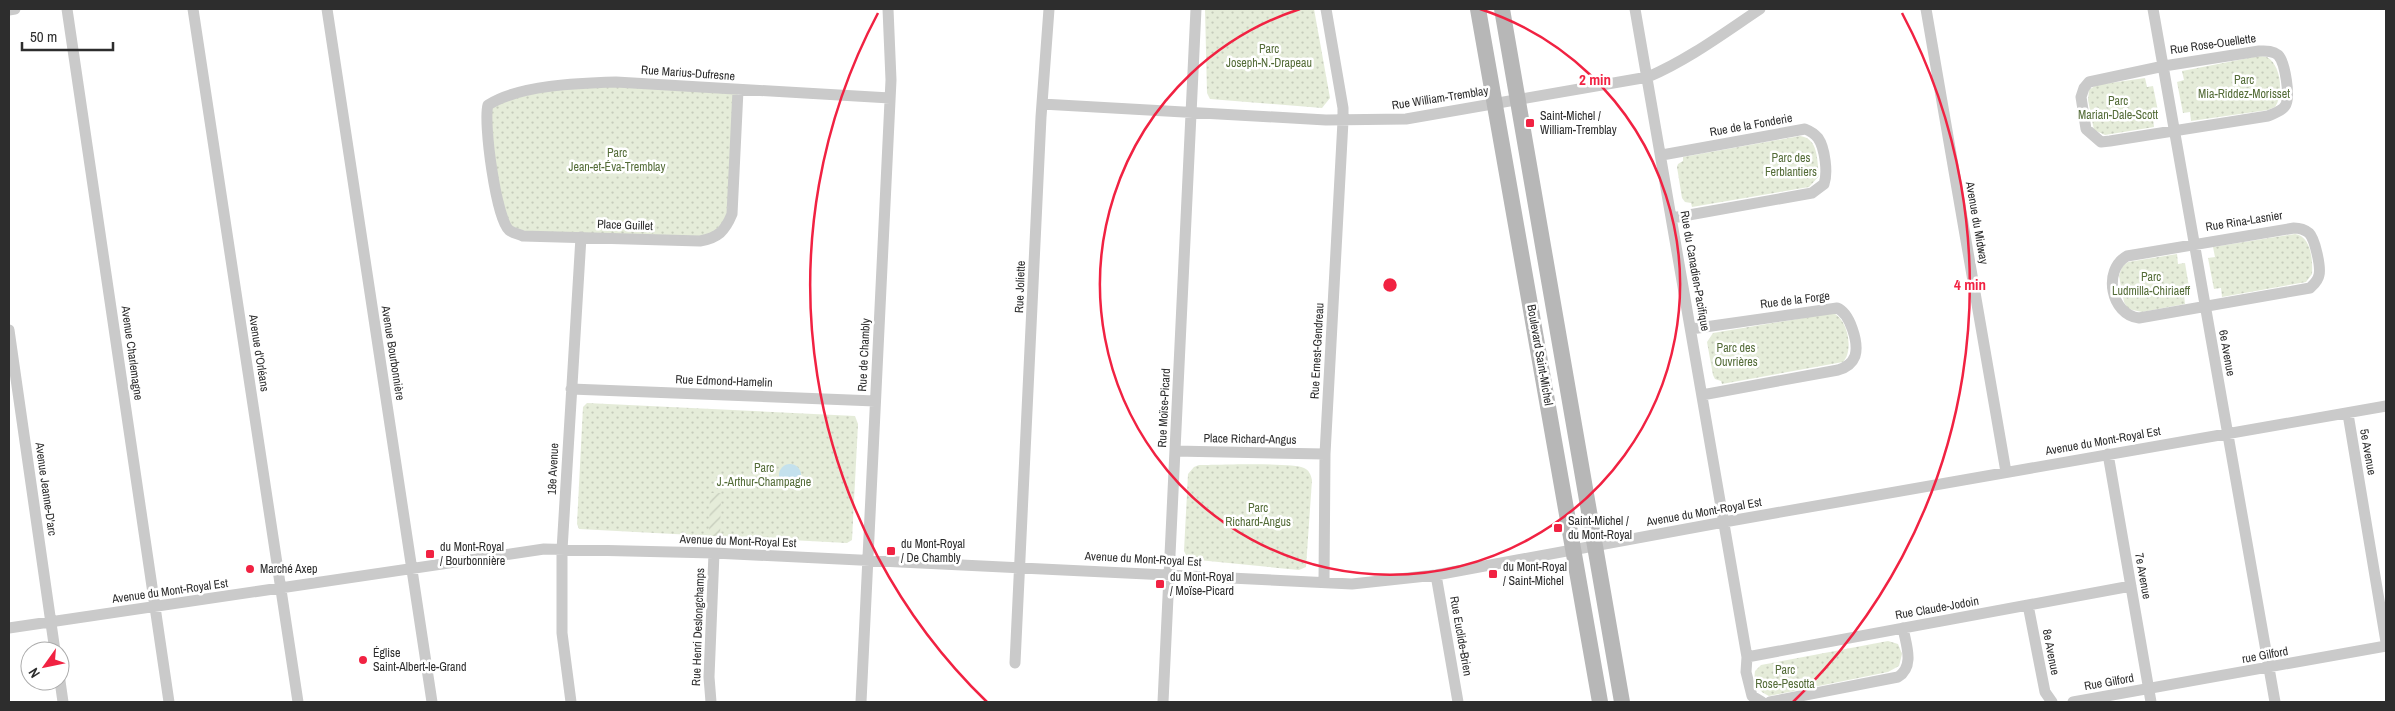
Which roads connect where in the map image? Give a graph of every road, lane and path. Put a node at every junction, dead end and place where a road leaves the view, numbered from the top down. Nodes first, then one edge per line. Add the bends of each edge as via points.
1 (14, 9) edge
2 (67, 9) edge
3 (193, 9) edge
4 (327, 9) edge
5 (888, 9) edge
6 (1049, 9) edge
7 (1196, 9) edge
8 (1326, 9) edge
9 (1478, 9) edge
10 (1502, 9) edge
11 (1635, 9) edge
12 (1760, 9) edge
13 (1926, 9) edge
14 (2153, 9) edge
15 (9, 10) edge
16 (2164, 66) junction
17 (1648, 77) junction
18 (738, 90) junction
19 (890, 98) junction
20 (1518, 100) junction
21 (1496, 103) junction
22 (488, 104) joint
23 (1042, 104) junction
24 (1192, 114) junction
25 (1343, 121) junction
26 (2175, 130) junction
27 (1662, 155) junction
28 (1672, 218) junction
29 (581, 238) junction
30 (2195, 243) junction
31 (2205, 308) junction
32 (1691, 329) junction
33 (9, 330) edge
34 (571, 389) junction
35 (1702, 394) junction
36 (875, 400) junction
37 (2386, 406) edge
38 (2348, 414) junction
39 (2227, 434) junction
40 (1175, 451) junction
41 (1325, 454) junction
42 (2108, 454) junction
43 (2006, 472) junction
44 (1724, 522) junction
45 (1595, 546) junction
46 (562, 550) junction
47 (1574, 550) junction
48 (714, 553) junction
49 (867, 560) junction
50 (1020, 567) junction
51 (412, 569) junction
52 (1170, 575) junction
53 (1436, 575) junction
54 (1324, 582) junction
55 (2131, 586) junction
56 (281, 589) junction
57 (2028, 606) junction
58 (155, 607) junction
59 (51, 621) junction
60 (9, 628) edge
61 (1903, 628) junction
62 (54, 641) edge
63 (2386, 642) edge
64 (2386, 646) edge
65 (1748, 657) junction
66 (1015, 663) dead end
67 (2269, 669) junction
68 (2149, 689) junction
69 (169, 702) edge
70 (298, 702) edge
71 (432, 702) edge
72 (571, 702) edge
73 (711, 702) edge
74 (862, 702) edge
75 (1163, 702) edge
76 (1458, 702) edge
77 (1600, 702) edge
78 (1622, 702) edge
79 (1762, 702) edge
80 (1770, 702) edge
81 (2052, 702) edge
82 (2073, 702) edge
83 (2151, 702) edge
84 (2275, 702) edge

1 - 15 street
2 - 58 street, Avenue Charlemagne
3 - 56 street, Avenue d'Orléans
4 - 51 street, Avenue Bourbonnière
5 - 19 street, Rue de Chambly via 892,63
6 - 23 street, Rue Joliette
7 - 24 street, Rue Moïse-Picard
8 - 25 street, Rue Ernest-Gendreau
9 - 21 main road, Boulevard Saint-Michel
10 - 20 main road, Boulevard Saint-Michel
11 - 17 street, Rue du Canadien-Pacifique
12 - 17 street, Rue William-Tremblay via 1697,51
13 - 43 street, Avenue du Midway
14 - 16 street, 6e Avenue
16 - 26 street, 6e Avenue
16 - 26 street via 2089,82 2081,97 2086,129 2101,142
16 - 26 street, Rue Rose-Ouellette via 2269,51 2283,64 2288,96 2286,105 2279,111 2268,116
17 - 20 street, Rue William-Tremblay
17 - 27 street, Rue du Canadien-Pacifique
18 - 19 street, Rue Marius-Dufresne
18 - 22 street, Rue Marius-Dufresne via 616,82 577,83 502,96
18 - 29 street, Place Guillet via 732,214 726,228 714,239 700,241
19 - 36 street, Rue de Chambly
20 - 21 street, Rue William-Tremblay
20 - 45 main road, Boulevard Saint-Michel
21 - 25 street, Rue William-Tremblay via 1406,120
21 - 47 main road, Boulevard Saint-Michel
22 - 29 street, Place Guillet via 486,130 501,214 509,230 523,236
23 - 24 street, Rue William-Tremblay
23 - 50 street, Rue Joliette
24 - 25 street, Rue William-Tremblay
24 - 40 street, Rue Moïse-Picard
25 - 41 street, Rue Ernest-Gendreau
26 - 30 street, 6e Avenue
27 - 28 street, Rue du Canadien-Pacifique
27 - 28 street, Rue de la Fonderie via 1804,129 1819,141 1826,173 1824,184 1812,193
28 - 32 street, Rue du Canadien-Pacifique
29 - 34 street, 18e Avenue
30 - 31 street, 6e Avenue
30 - 31 street via 2127,256 2114,268 2112,276 2117,304 2130,317
30 - 31 street, Rue Rina-Lasnier via 2303,229 2314,241 2320,274 2310,288 2301,291
31 - 39 street, 6e Avenue
32 - 35 street, Rue du Canadien-Pacifique
32 - 35 street, Rue de la Forge via 1837,308 1847,314 1856,350 1851,362 1838,370
33 - 59 street, Avenue Jeanne-D'arc
34 - 36 street, Rue Edmond-Hamelin
34 - 46 street, 18e Avenue
35 - 44 street, Rue du Canadien-Pacifique
36 - 49 street, Rue de Chambly
37 - 38 street, Avenue du Mont-Royal Est
38 - 39 street, Avenue du Mont-Royal Est
38 - 63 street, 5e Avenue
39 - 42 street, Avenue du Mont-Royal Est
39 - 67 street, 6e Avenue
40 - 41 street, Place Richard-Angus
40 - 52 street, Rue Moïse-Picard
41 - 54 street, Rue Ernest-Gendreau
42 - 43 street, Avenue du Mont-Royal Est
42 - 55 street, 7e Avenue
43 - 44 street, Avenue du Mont-Royal Est
44 - 45 street, Avenue du Mont-Royal Est
44 - 65 street, Rue du Canadien-Pacifique
45 - 47 street, Avenue du Mont-Royal Est
45 - 78 main road, Boulevard Saint-Michel
46 - 48 street, Avenue du Mont-Royal Est
46 - 51 street, Avenue du Mont-Royal Est via 544,549
46 - 72 street, 18e Avenue via 562,633
47 - 53 street, Avenue du Mont-Royal Est
47 - 77 main road, Boulevard Saint-Michel
48 - 49 street, Avenue du Mont-Royal Est
48 - 73 street, Rue Henri Deslongchamps via 709,677
49 - 50 street, Avenue du Mont-Royal Est
49 - 74 street, Rue de Chambly
50 - 52 street, Avenue du Mont-Royal Est
50 - 66 street, Rue Joliette
51 - 56 street, Avenue du Mont-Royal Est
51 - 71 street, Avenue Bourbonnière
52 - 54 street, Avenue du Mont-Royal Est
52 - 75 street, Rue Moïse-Picard
53 - 54 street, Avenue du Mont-Royal Est via 1362,583
53 - 76 street, Rue Euclide-Brien
55 - 57 street, Rue Claude-Jodoin
55 - 68 street, 7e Avenue
56 - 58 street, Avenue du Mont-Royal Est
56 - 70 street, Avenue d'Orléans
57 - 61 street, Rue Claude-Jodoin
57 - 81 street, 8e Avenue via 2045,692
58 - 59 street, Avenue du Mont-Royal Est
58 - 69 street, Avenue Charlemagne
59 - 60 street, Avenue du Mont-Royal Est
59 - 62 street, Avenue Jeanne-D'arc
61 - 65 street, Rue Claude-Jodoin
61 - 80 street via 1909,662 1898,678
64 - 67 street, rue Gilford
65 - 79 street, Rue du Canadien-Pacifique via 1746,672 1750,690 1752,696
67 - 68 street, rue Gilford
67 - 84 street, 6e Avenue
68 - 82 street, Rue Gilford
68 - 83 street, 7e Avenue

